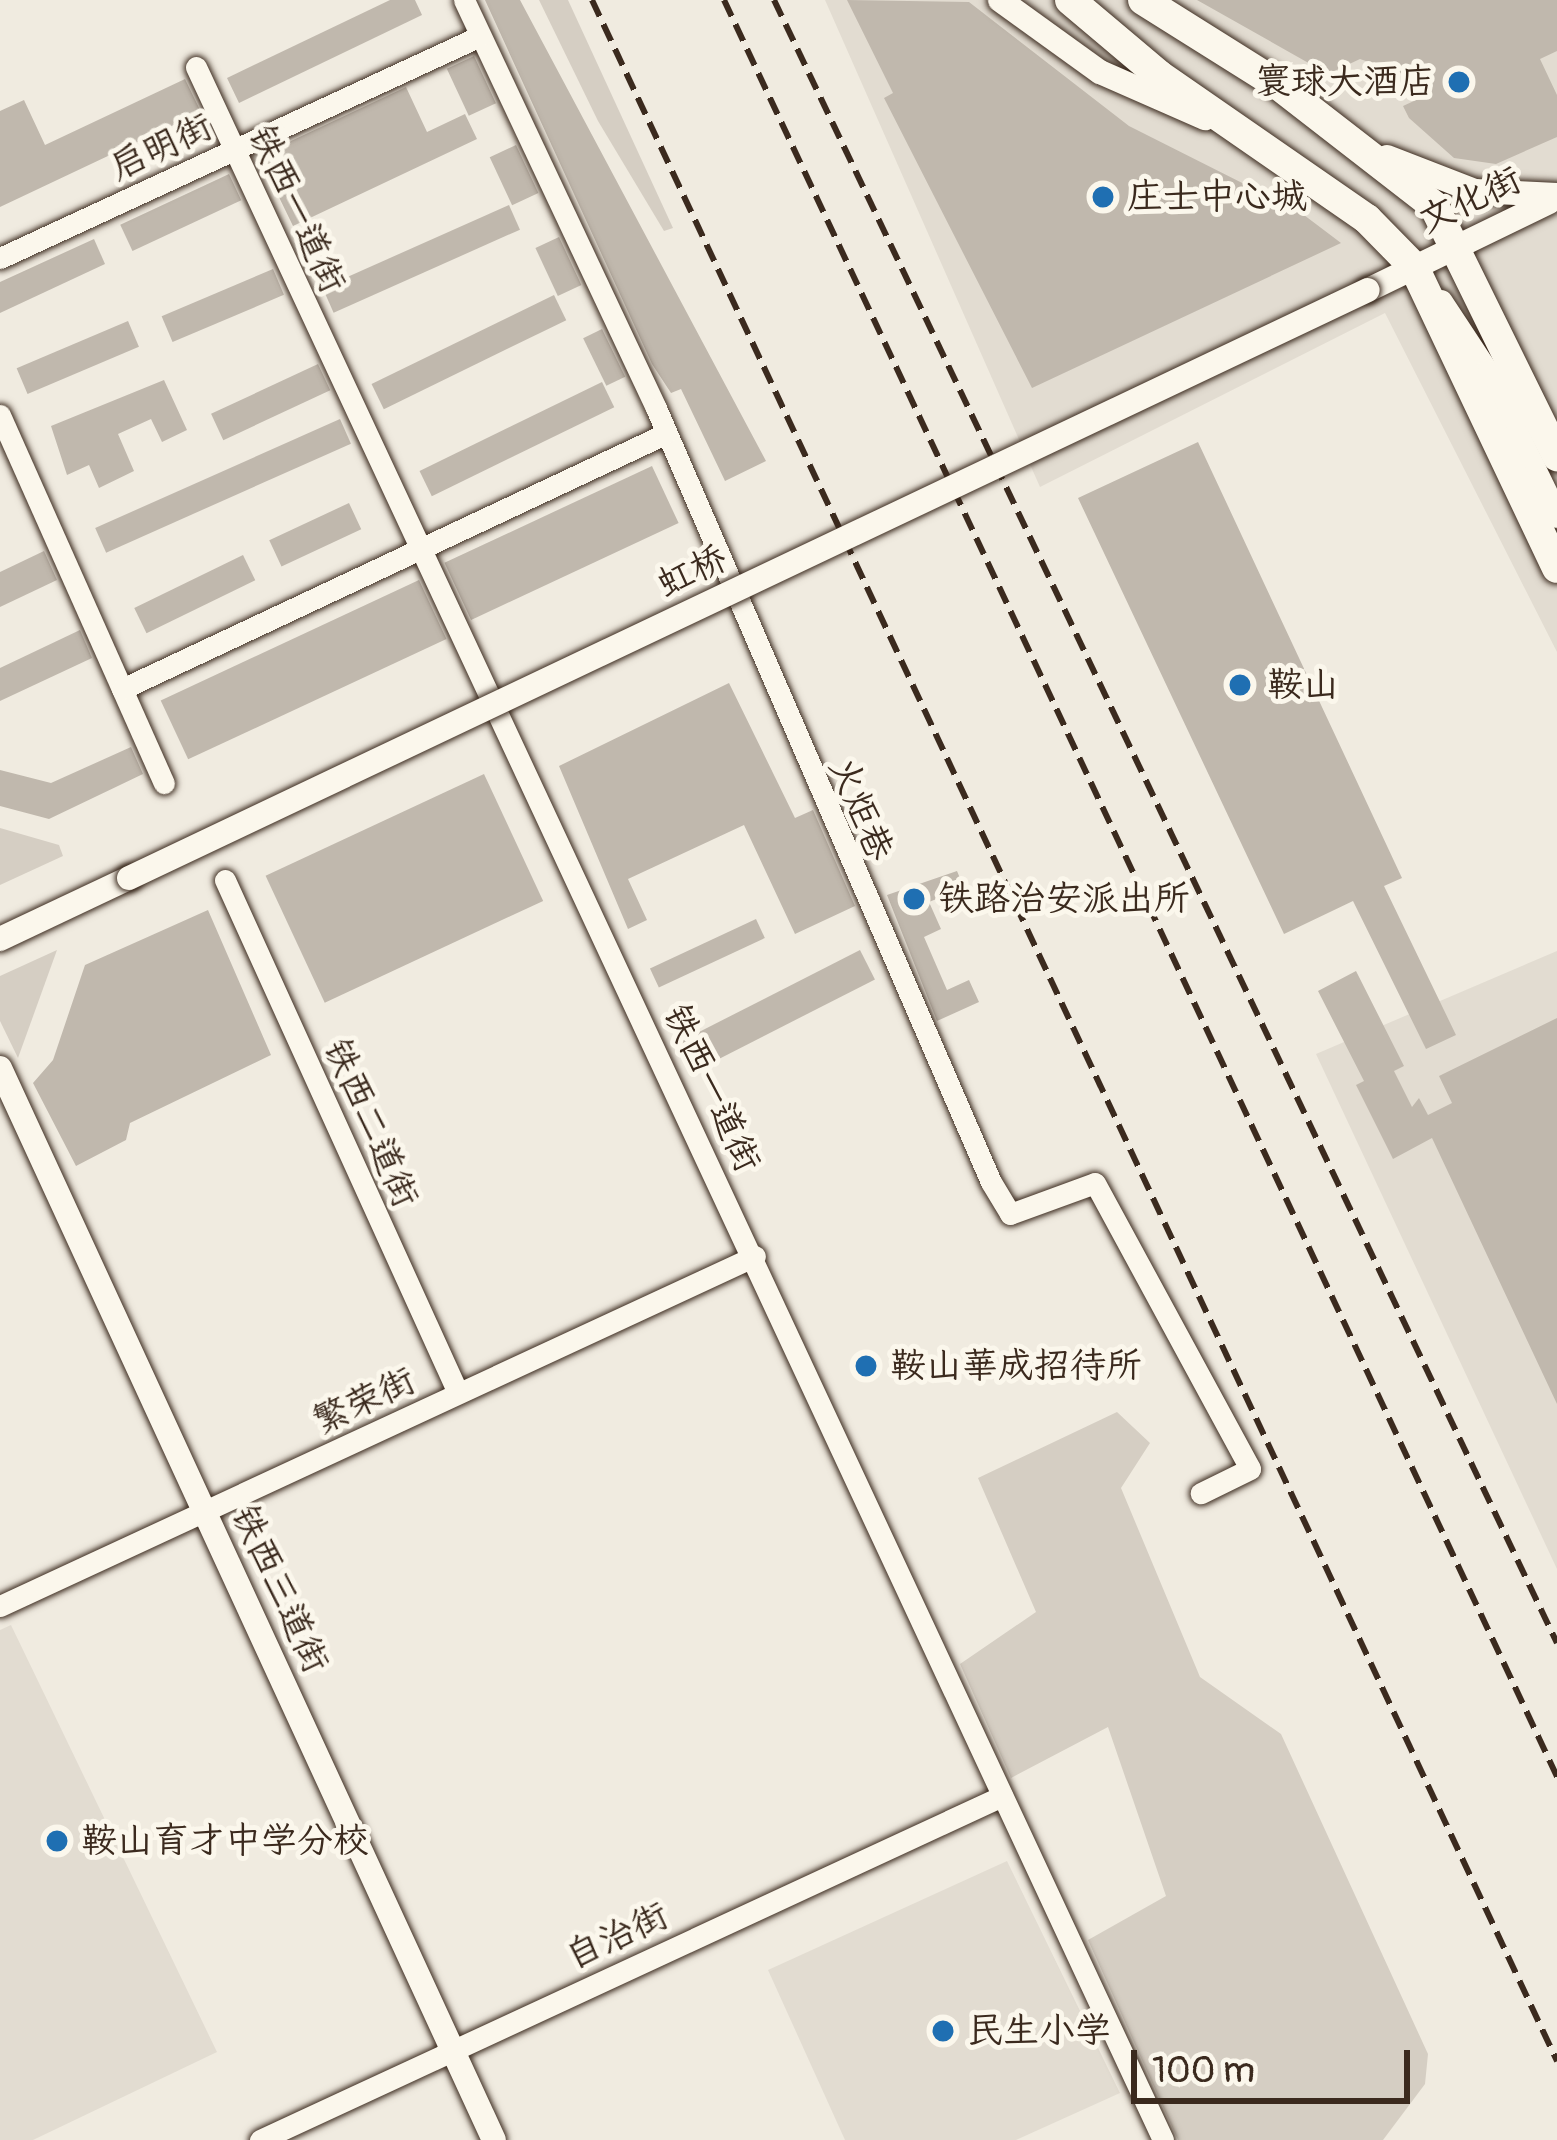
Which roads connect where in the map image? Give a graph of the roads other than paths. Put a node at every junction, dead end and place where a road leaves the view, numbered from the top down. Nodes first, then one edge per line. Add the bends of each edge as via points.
1 (464, 0) edge
2 (1000, 0) edge
3 (1049, 0) edge
4 (1070, 0) edge
5 (1143, 0) edge
6 (480, 36) junction
7 (196, 67) dead end
8 (1159, 75) junction
9 (1352, 137) junction
10 (1264, 145) junction
11 (232, 150) junction
12 (1557, 197) edge
13 (1456, 245) junction
14 (0, 258) edge
15 (1414, 267) junction
16 (0, 415) edge
17 (664, 434) junction
18 (1557, 456) edge
19 (1557, 516) edge
20 (420, 551) junction
21 (1557, 568) edge
22 (122, 689) junction
23 (164, 783) dead end
24 (225, 880) dead end
25 (0, 939) edge
26 (0, 1068) edge
27 (755, 1256) junction
28 (458, 1394) junction
29 (1201, 1493) dead end
30 (204, 1511) junction
31 (0, 1606) edge
32 (1002, 1796) junction
33 (453, 2048) junction
34 (260, 2140) edge
35 (494, 2140) edge
36 (1163, 2140) edge

1 - 6 street, 火炬巷
2 - 10 main road via 1100,73
3 - 8 highway
4 - 8 highway
5 - 9 highway
6 - 11 street, 启明街
6 - 17 street, 火炬巷
7 - 11 street, 铁西一道街
8 - 10 highway
9 - 12 main road via 1445,184
9 - 13 highway via 1434,206
10 - 15 highway via 1367,219
11 - 14 street, 启明街
11 - 20 street, 铁西一道街
12 - 13 main road, 文化街
13 - 15 main road, 文化街
13 - 18 highway
15 - 19 main road via 1487,372
15 - 21 highway
15 - 25 main road, 虹桥, bridge
16 - 22 street
17 - 20 street
17 - 29 street, 火炬巷 via 991,1182 1010,1214 1095,1184 1250,1469
20 - 22 street
20 - 27 street, 铁西一道街
22 - 23 street
24 - 28 street, 铁西二道街
26 - 30 main road, 铁西三道街
27 - 28 street, 繁荣街
27 - 32 street, 铁西一道街
28 - 30 street, 繁荣街
30 - 31 street, 繁荣街
30 - 33 main road, 铁西三道街
32 - 33 street, 自治街
32 - 36 street, 铁西一道街
33 - 34 street, 自治街
33 - 35 main road, 铁西三道街

